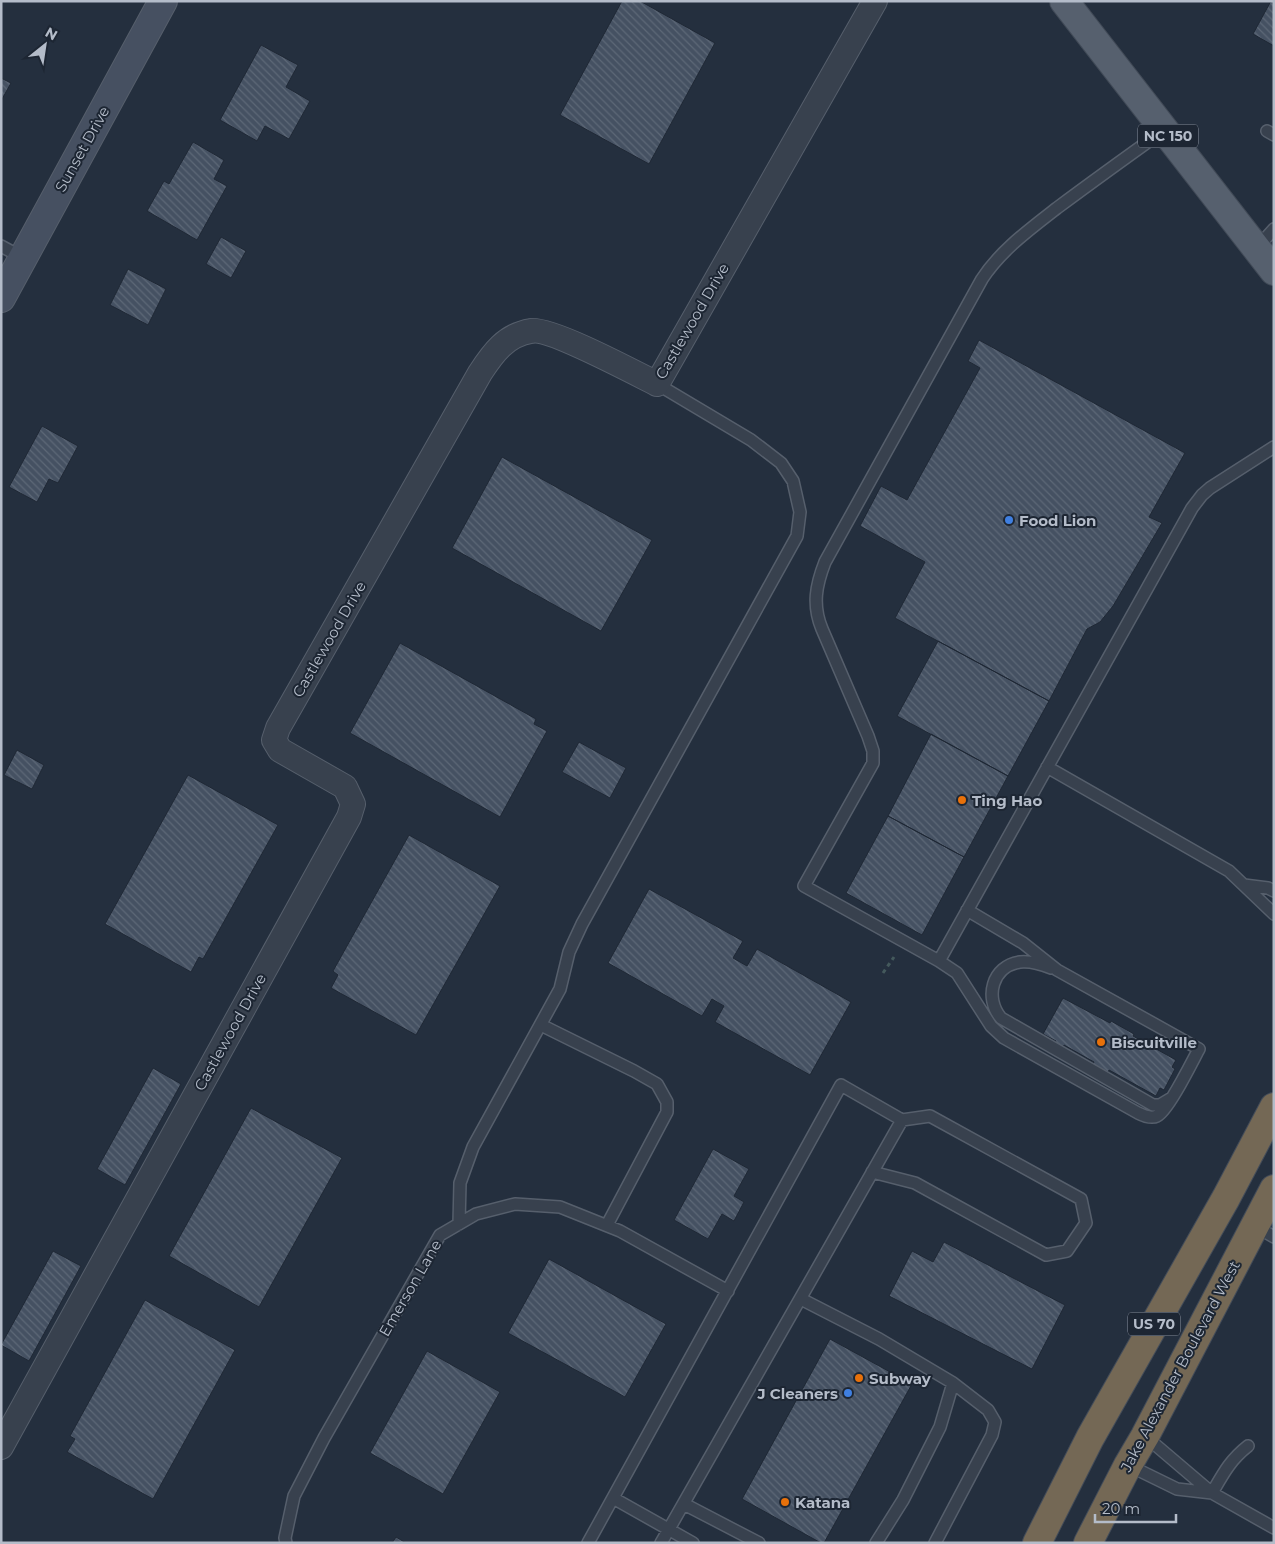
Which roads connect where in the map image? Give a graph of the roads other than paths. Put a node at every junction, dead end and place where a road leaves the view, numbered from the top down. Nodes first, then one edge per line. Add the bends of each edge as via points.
1 (163, 1) edge
2 (875, 1) edge
3 (1064, 1) edge
4 (1163, 130) junction
5 (1274, 228) edge
6 (1256, 249) junction
7 (12, 252) edge
8 (1274, 271) edge
9 (1, 298) edge
10 (657, 384) junction
11 (1274, 447) edge
12 (1046, 767) junction
13 (1244, 886) junction
14 (1274, 891) edge
15 (967, 910) junction
16 (1274, 914) edge
17 (939, 961) junction
18 (1058, 970) junction
19 (541, 1024) junction
20 (1171, 1098) junction
21 (1274, 1107) edge
22 (902, 1120) junction
23 (872, 1172) junction
24 (1268, 1213) edge
25 (459, 1224) junction
26 (607, 1225) junction
27 (728, 1291) junction
28 (800, 1298) junction
29 (953, 1383) junction
30 (1145, 1436) junction
31 (1248, 1446) dead end
32 (1, 1448) edge
33 (1128, 1465) junction
34 (1212, 1493) junction
35 (613, 1498) junction
36 (684, 1504) junction
37 (1274, 1528) edge
38 (668, 1530) junction
39 (286, 1543) edge
40 (588, 1543) edge
41 (661, 1543) edge
42 (693, 1543) edge
43 (759, 1543) edge
44 (876, 1543) edge
45 (935, 1543) edge
46 (1037, 1543) edge
47 (1088, 1543) edge

1 - 7 street, Sunset Drive
2 - 10 street, Castlewood Drive
3 - 4 main road, NC 150
4 - 6 main road, NC 150
4 - 17 lane via 1008,247 994,262 954,328 820,574 815,602 818,621 868,736 874,758 804,886
5 - 6 lane
6 - 8 main road, NC 150
7 - 9 street, Sunset Drive
10 - 19 lane via 751,440 781,463 793,481 800,512 797,536 582,924 569,952 560,989
10 - 32 street, Castlewood Drive via 555,335 533,330 512,337 496,350 480,373 274,740 280,750 345,786 353,804 349,817
11 - 12 lane via 1210,488 1192,508
12 - 13 lane via 1229,871
12 - 15 lane
13 - 14 lane
13 - 16 lane
15 - 17 lane
15 - 18 lane via 1023,943
17 - 20 lane via 957,973 991,1026 1004,1038 1144,1116 1157,1116 1165,1110
18 - 20 lane via 1199,1049
18 - 20 lane via 1026,962 1006,967 997,976 992,990 992,1002 1001,1018 1153,1105 1160,1105
19 - 25 lane via 473,1147 460,1183
19 - 26 lane via 657,1084 667,1102 668,1112
21 - 46 highway, US 70 via 1090,1438
22 - 23 lane
22 - 23 lane via 930,1116 1081,1199 1086,1223 1067,1251 1046,1255 915,1183
22 - 27 lane via 841,1085
23 - 28 lane
24 - 30 highway, Jake Alexander Boulevard West / US 70
25 - 26 lane, Emerson Lane via 476,1214 514,1204 560,1207
25 - 39 lane, Emerson Lane via 440,1235 324,1438 294,1496
26 - 27 lane, Emerson Lane
27 - 35 lane
28 - 29 lane via 879,1339
28 - 36 lane
29 - 44 lane via 940,1426 903,1500
29 - 45 lane via 988,1410 995,1422 992,1435
30 - 33 highway, Jake Alexander Boulevard West / US 70
30 - 34 lane
31 - 34 lane via 1236,1454
33 - 34 lane via 1176,1489
33 - 47 highway, Jake Alexander Boulevard West / US 70
34 - 37 lane
35 - 38 lane
35 - 40 lane
36 - 38 lane
36 - 43 lane
38 - 41 lane
38 - 42 lane

